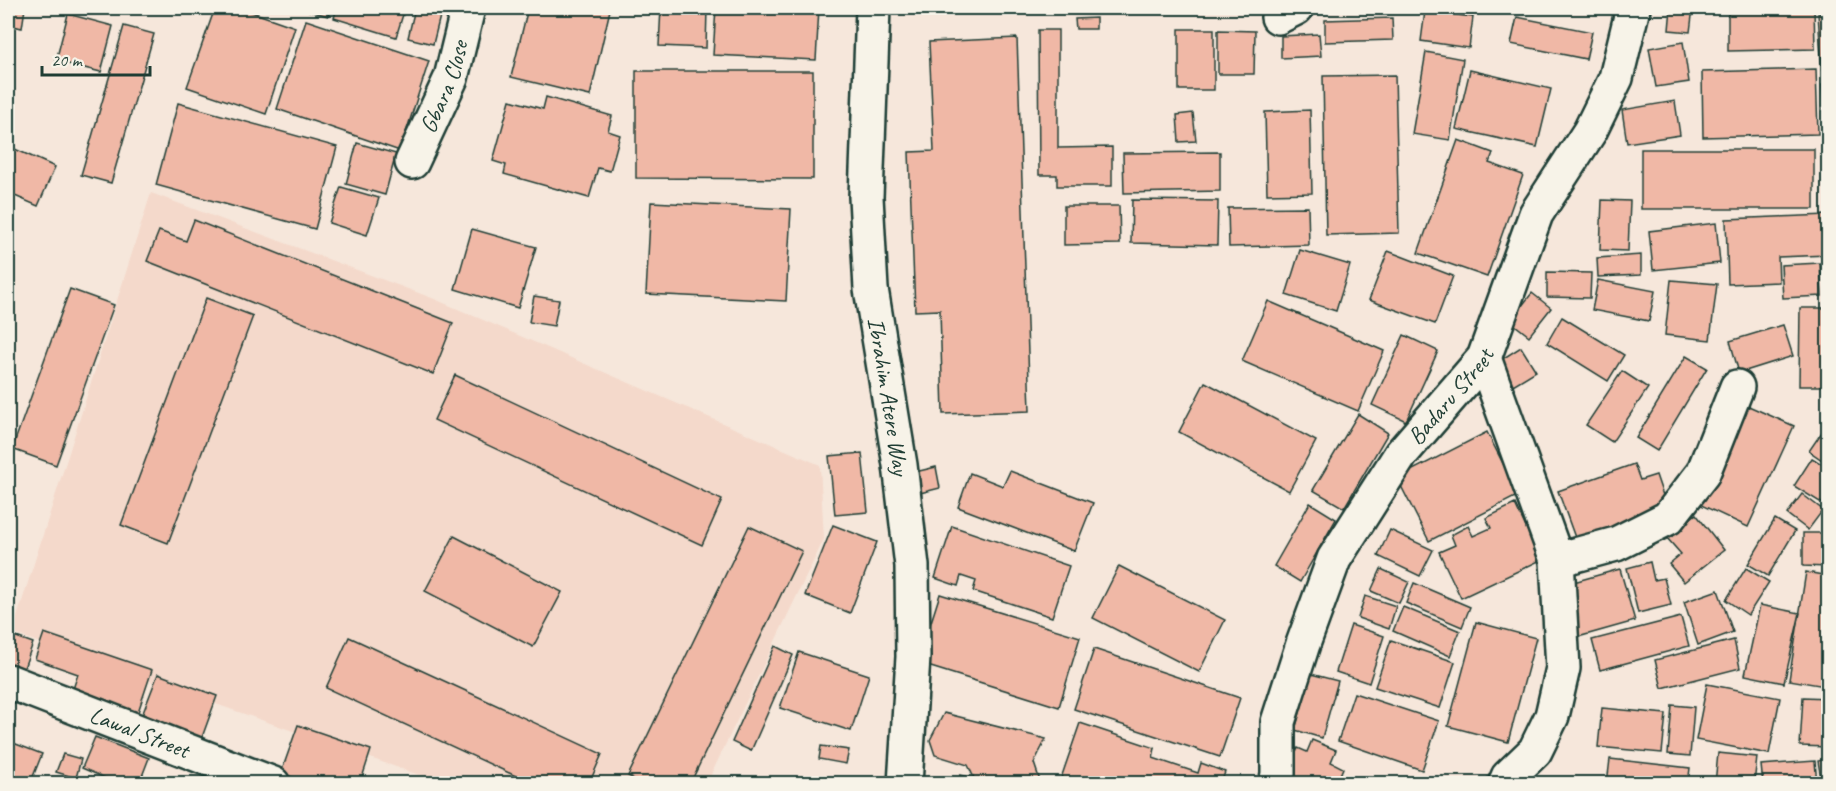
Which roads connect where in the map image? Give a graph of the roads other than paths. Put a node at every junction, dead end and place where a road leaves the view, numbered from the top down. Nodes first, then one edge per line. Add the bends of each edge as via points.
1 (468, 8) edge
2 (873, 8) edge
3 (1633, 8) edge
4 (412, 162) dead end
5 (1484, 358) junction
6 (1737, 387) dead end
7 (1557, 560) junction
8 (8, 681) edge
9 (273, 783) edge
10 (905, 783) edge
11 (1276, 783) edge
12 (1505, 783) edge

1 - 4 street, Gbara Close via 451,78
2 - 10 street, Ibrahim Atere Way via 867,197 871,289 912,566 913,657
3 - 5 street, Badaru Street via 1616,78 1590,131 1536,214
5 - 7 street
5 - 11 street, Badaru Street via 1401,453 1334,559 1278,722
6 - 7 street via 1703,472 1668,518 1616,544
7 - 12 street via 1563,668 1552,716 1535,751
8 - 9 street, Lawal Street

